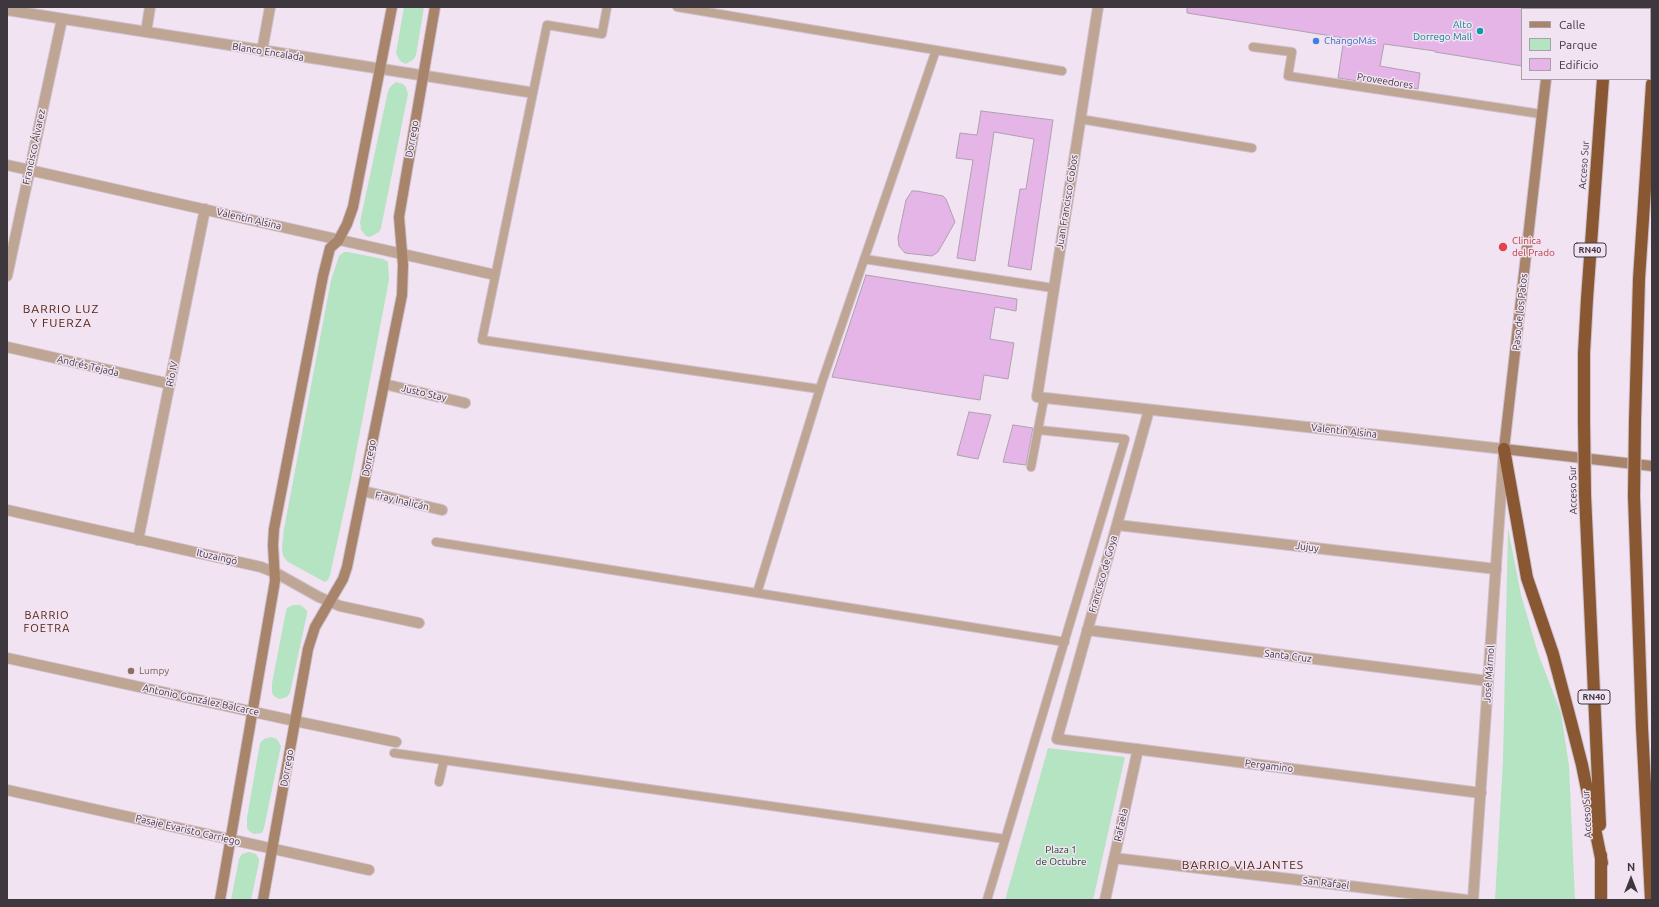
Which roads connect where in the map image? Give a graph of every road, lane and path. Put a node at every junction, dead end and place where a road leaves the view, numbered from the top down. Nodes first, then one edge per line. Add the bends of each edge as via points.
1 (150, 7) edge
2 (270, 7) edge
3 (392, 7) edge
4 (435, 7) edge
5 (607, 7) edge
6 (677, 7) edge
7 (1098, 7) edge
8 (7, 10) edge
9 (35, 11) edge
10 (62, 19) junction
11 (146, 32) junction
12 (1253, 47) dead end
13 (936, 50) junction
14 (262, 51) junction
15 (382, 69) junction
16 (1062, 71) dead end
17 (423, 75) junction
18 (1546, 80) edge
19 (1603, 80) edge
20 (1652, 84) edge
21 (528, 92) dead end
22 (1542, 114) junction
23 (1080, 119) junction
24 (1252, 148) dead end
25 (7, 165) edge
26 (30, 170) junction
27 (205, 209) junction
28 (338, 240) junction
29 (401, 255) junction
30 (864, 259) junction
31 (491, 274) dead end
32 (7, 276) edge
33 (1053, 288) junction
34 (7, 347) edge
35 (170, 384) junction
36 (384, 384) junction
37 (819, 389) junction
38 (1040, 398) junction
39 (464, 403) dead end
40 (1149, 410) junction
41 (1039, 430) junction
42 (1504, 449) junction
43 (1652, 466) edge
44 (1030, 467) dead end
45 (363, 491) junction
46 (7, 510) edge
47 (442, 510) dead end
48 (1117, 525) junction
49 (138, 540) junction
50 (436, 542) dead end
51 (1496, 569) junction
52 (276, 573) junction
53 (757, 593) junction
54 (329, 602) junction
55 (419, 622) dead end
56 (1087, 630) junction
57 (1065, 642) junction
58 (7, 658) edge
59 (1488, 681) junction
60 (254, 712) junction
61 (294, 721) junction
62 (1057, 739) joint
63 (396, 742) dead end
64 (1138, 749) junction
65 (394, 753) dead end
66 (444, 760) junction
67 (439, 782) dead end
68 (7, 790) edge
69 (1481, 793) junction
70 (231, 839) junction
71 (1005, 839) junction
72 (273, 849) junction
73 (1114, 858) junction
74 (1602, 863) junction
75 (369, 870) dead end
76 (220, 900) edge
77 (263, 900) edge
78 (987, 900) edge
79 (1105, 900) edge
80 (1467, 900) edge
81 (1473, 900) edge
82 (1601, 900) edge
83 (1651, 900) edge

1 - 11 street
2 - 14 street
3 - 15 main road
4 - 17 main road, Dorrego
5 - 37 lane via 602,34 547,25 482,340
6 - 13 lane
7 - 23 street, Juan Francisco Cobos
8 - 9 street, Blanco Encalada
9 - 10 street, Blanco Encalada
10 - 11 street, Blanco Encalada
10 - 26 street, Francisco Álvarez
11 - 14 street, Blanco Encalada
12 - 22 lane, Proveedores via 1292,52 1288,76
13 - 16 lane
13 - 30 lane
14 - 15 street, Blanco Encalada
15 - 17 street, Blanco Encalada
15 - 28 main road via 353,207
17 - 21 street, Blanco Encalada
17 - 29 main road, Dorrego via 399,217
18 - 22 main road, Paso de los Patos
19 - 74 highway, Acceso Sur / RN40, bridge via 1584,353 1585,494
20 - 83 highway, bridge via 1639,279 1634,496
22 - 42 main road, Paso de los Patos
23 - 24 lane
23 - 33 street, Juan Francisco Cobos
25 - 26 street, Valentín Alsina
26 - 27 street, Valentín Alsina
26 - 32 street, Francisco Álvarez
27 - 28 street, Valentín Alsina
27 - 35 street, Río IV
28 - 29 street, Valentín Alsina
28 - 52 main road via 330,248 326,262 276,521 273,545
29 - 31 street, Valentín Alsina
29 - 36 main road, Dorrego via 402,295
30 - 33 lane
30 - 37 lane
33 - 38 street, Juan Francisco Cobos
34 - 35 street, Andrés Tejada
35 - 49 street, Río IV
36 - 39 street, Justo Stay
36 - 45 main road, Dorrego
37 - 53 lane
38 - 40 street, Valentín Alsina
38 - 41 lane
40 - 42 street, Valentín Alsina
40 - 48 street, Francisco de Goya
41 - 44 lane
41 - 57 lane via 1125,439
42 - 43 main road, Valentín Alsina
42 - 51 street, José Mármol
42 - 74 highway via 1527,578 1553,654 1571,722
45 - 47 street, Fray Inalicán
45 - 54 main road, Dorrego via 347,567
46 - 49 street, Ituzaingó
48 - 51 street, Jujuy
48 - 56 street, Francisco de Goya
49 - 52 street, Ituzaingó via 261,567
50 - 53 lane
51 - 59 street, José Mármol
52 - 54 street, Ituzaingó
52 - 60 main road
53 - 57 lane
54 - 55 street, Ituzaingó via 346,608
54 - 61 main road, Dorrego via 315,627 308,649
56 - 59 street, Santa Cruz
56 - 62 street, Francisco de Goya
57 - 71 lane
58 - 60 street, Antonio González Balcarce
59 - 69 street, José Mármol
60 - 61 street, Antonio González Balcarce
60 - 70 main road
61 - 63 street, Antonio González Balcarce
61 - 72 main road, Dorrego
62 - 64 street, Pergamino
64 - 69 street, Pergamino
64 - 73 street, Rafaela
65 - 66 lane
66 - 67 lane
66 - 71 lane
68 - 70 street, Pasaje Evaristo Carriego
69 - 81 street, José Mármol
70 - 72 street, Pasaje Evaristo Carriego
70 - 76 main road
71 - 78 lane
72 - 75 street, Pasaje Evaristo Carriego
72 - 77 main road, Dorrego
73 - 79 street, Rafaela
73 - 80 street, San Rafael
74 - 82 highway, Acceso Sur / RN40

